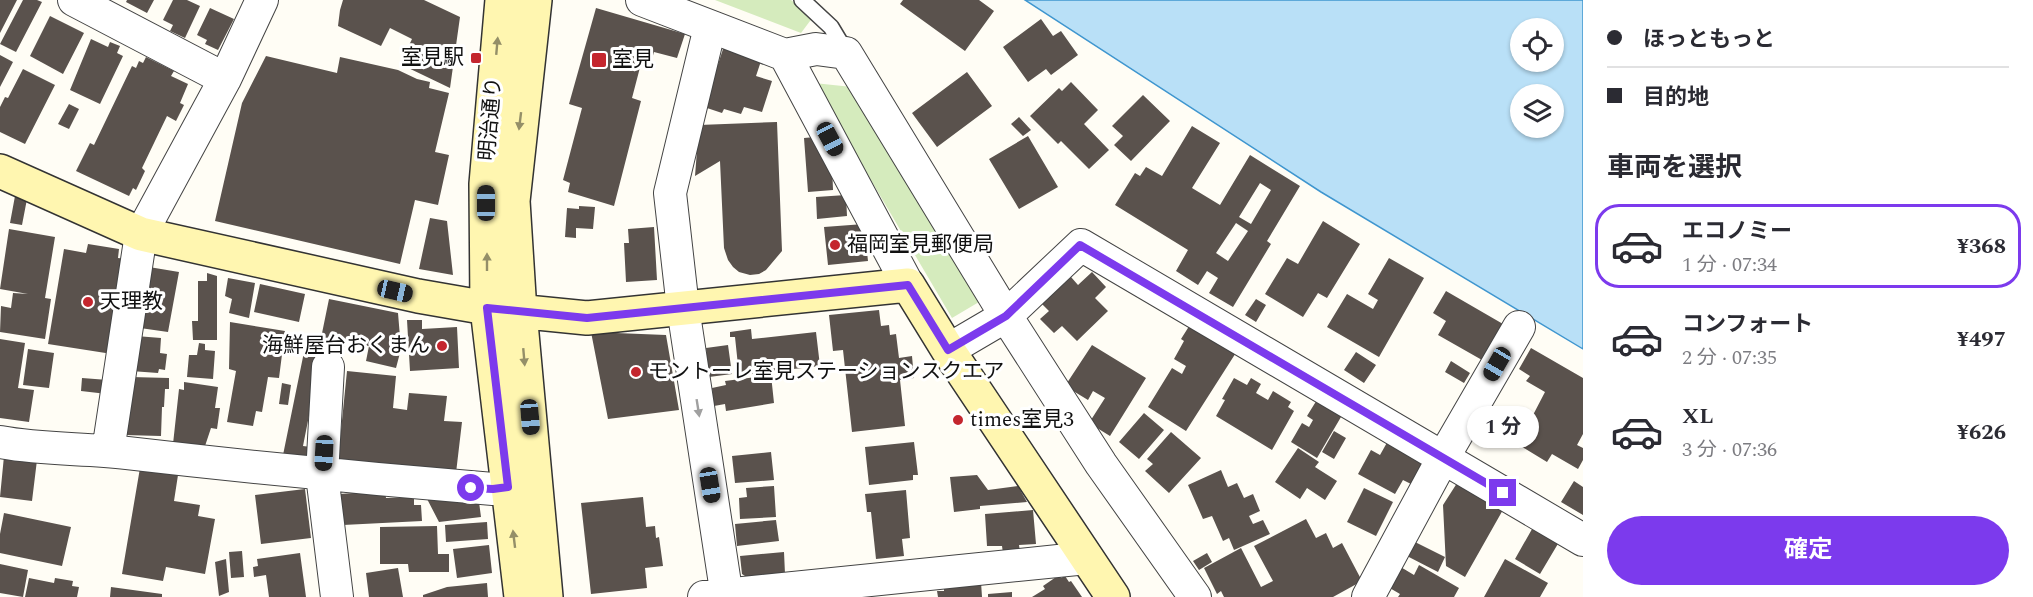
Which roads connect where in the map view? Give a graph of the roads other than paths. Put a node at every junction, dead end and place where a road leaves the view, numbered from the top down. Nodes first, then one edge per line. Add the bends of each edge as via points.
1 (74, 0) edge
2 (262, 0) edge
3 (502, 0) edge
4 (535, 0) edge
5 (642, 0) edge
6 (802, 0) edge
7 (681, 7) edge
8 (710, 27) junction
9 (846, 53) junction
10 (785, 55) junction
11 (225, 80) junction
12 (0, 171) edge
13 (141, 234) junction
14 (908, 285) junction
15 (487, 308) junction
16 (683, 308) junction
17 (520, 312) junction
18 (1006, 316) junction
19 (1519, 327) dead end
20 (948, 350) junction
21 (328, 367) dead end
22 (0, 442) edge
23 (108, 451) junction
24 (1443, 458) junction
25 (322, 475) junction
26 (508, 487) junction
27 (1583, 540) edge
28 (1088, 558) junction
29 (719, 596) edge
30 (337, 597) edge
31 (521, 597) edge
32 (546, 597) edge
33 (1113, 597) edge
34 (1195, 597) edge
35 (1368, 597) edge

1 - 11 street
2 - 11 street
15 -> 3 street, 明治通り via 486,184
4 -> 17 street, 明治通り via 513,201
5 - 7 street
6 - 9 lane via 831,27
7 - 8 street
8 - 10 street
8 - 16 street via 670,193
9 - 10 street via 816,49
9 - 18 street
10 - 14 street
11 - 13 street
12 - 13 street
13 - 15 street
13 - 23 street
14 - 16 street
14 - 20 street
15 - 17 street
15 - 26 street, 明治通り
16 - 17 street via 587,318
16 -> 29 street
17 -> 32 street, 明治通り
18 - 20 street
18 - 24 street via 1080,245
18 - 34 street via 1101,464
19 - 24 street
20 - 28 street
21 - 25 street
22 - 23 street
23 - 25 street
24 - 27 street
24 - 35 street
25 - 26 street
25 - 30 street
31 -> 26 street, 明治通り
28 - 29 street
28 - 33 street

